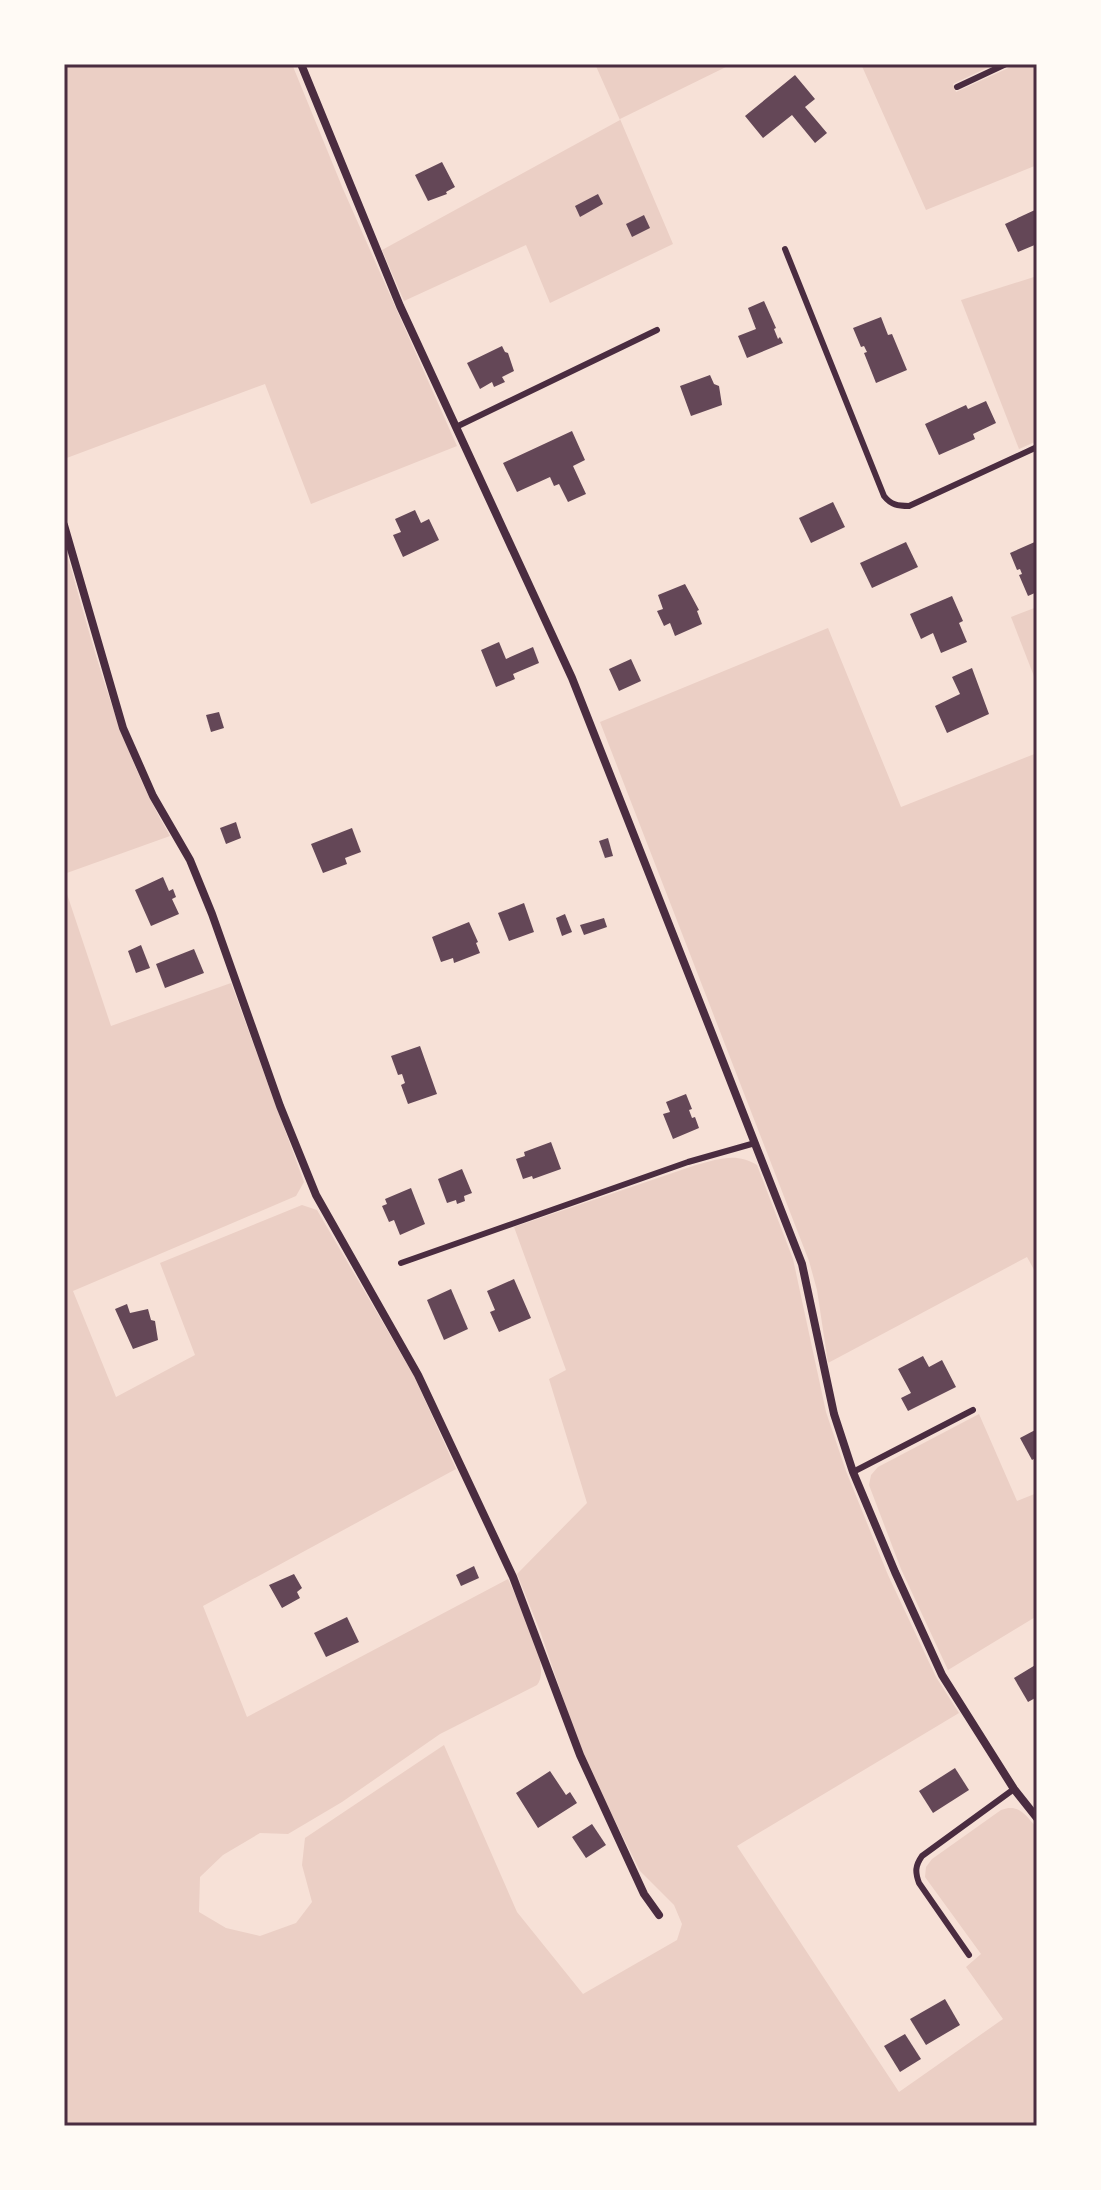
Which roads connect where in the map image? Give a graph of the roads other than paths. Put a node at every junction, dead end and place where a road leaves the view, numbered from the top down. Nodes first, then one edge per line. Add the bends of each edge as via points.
1 (301, 64) edge
2 (1006, 64) edge
3 (957, 87) dead end
4 (785, 249) dead end
5 (657, 330) dead end
6 (456, 427) junction
7 (1037, 447) edge
8 (64, 525) edge
9 (755, 1143) junction
10 (401, 1263) dead end
11 (973, 1410) dead end
12 (853, 1472) junction
13 (1014, 1789) junction
14 (1037, 1818) edge
15 (659, 1915) dead end
16 (969, 1955) dead end

1 - 6 street via 394,292
2 - 3 lane
4 - 7 lane via 889,502 909,506
5 - 6 lane
6 - 9 street via 572,678
8 - 15 street via 123,728 153,796 190,860 316,1195 418,1375 513,1577 580,1755 644,1894
9 - 10 lane
9 - 12 street via 802,1264 821,1363
11 - 12 lane
12 - 13 street via 942,1675
13 - 14 street
13 - 16 lane via 917,1863 919,1883

